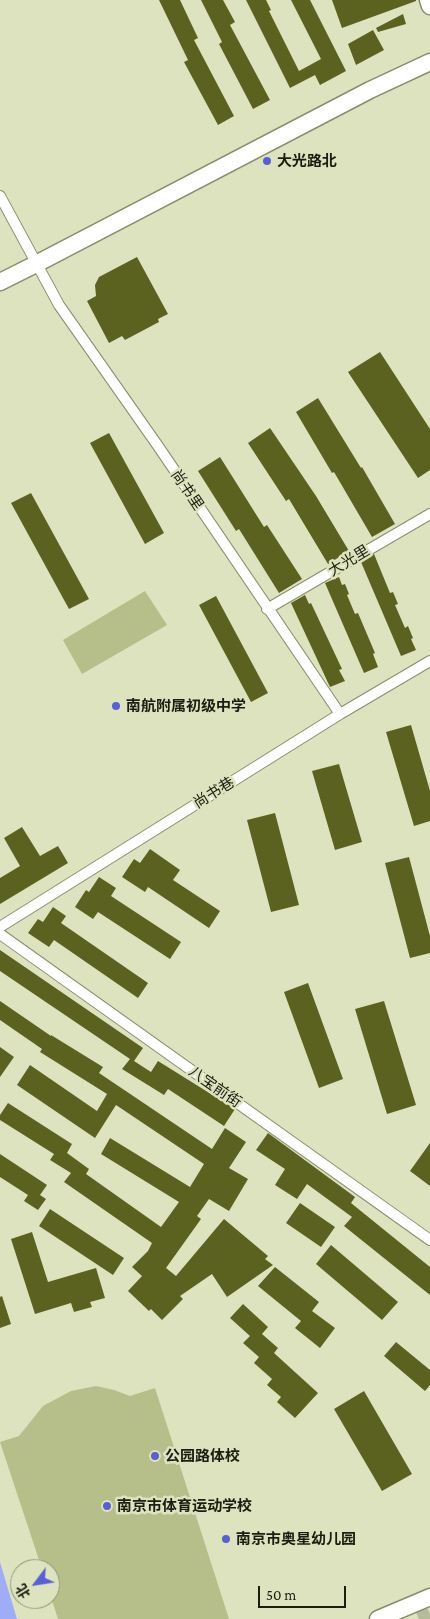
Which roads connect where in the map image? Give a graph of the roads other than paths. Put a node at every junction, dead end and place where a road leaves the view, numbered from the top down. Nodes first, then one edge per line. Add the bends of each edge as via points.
1 (428, 0) edge
2 (430, 6) edge
3 (430, 62) edge
4 (0, 196) edge
5 (36, 264) junction
6 (0, 282) edge
7 (430, 514) edge
8 (267, 609) junction
9 (430, 661) edge
10 (340, 714) junction
11 (0, 927) edge
12 (0, 934) edge
13 (430, 1240) edge
14 (430, 1597) edge
15 (378, 1619) edge

1 - 2 main road
3 - 5 main road
4 - 5 street, 尚书里
5 - 6 main road
5 - 8 street, 尚书里 via 59,305
7 - 8 street, 大光里
8 - 10 street, 尚书里
9 - 10 street, 尚书巷
10 - 11 street, 尚书巷
12 - 13 street, 八宝前街
14 - 15 main road

